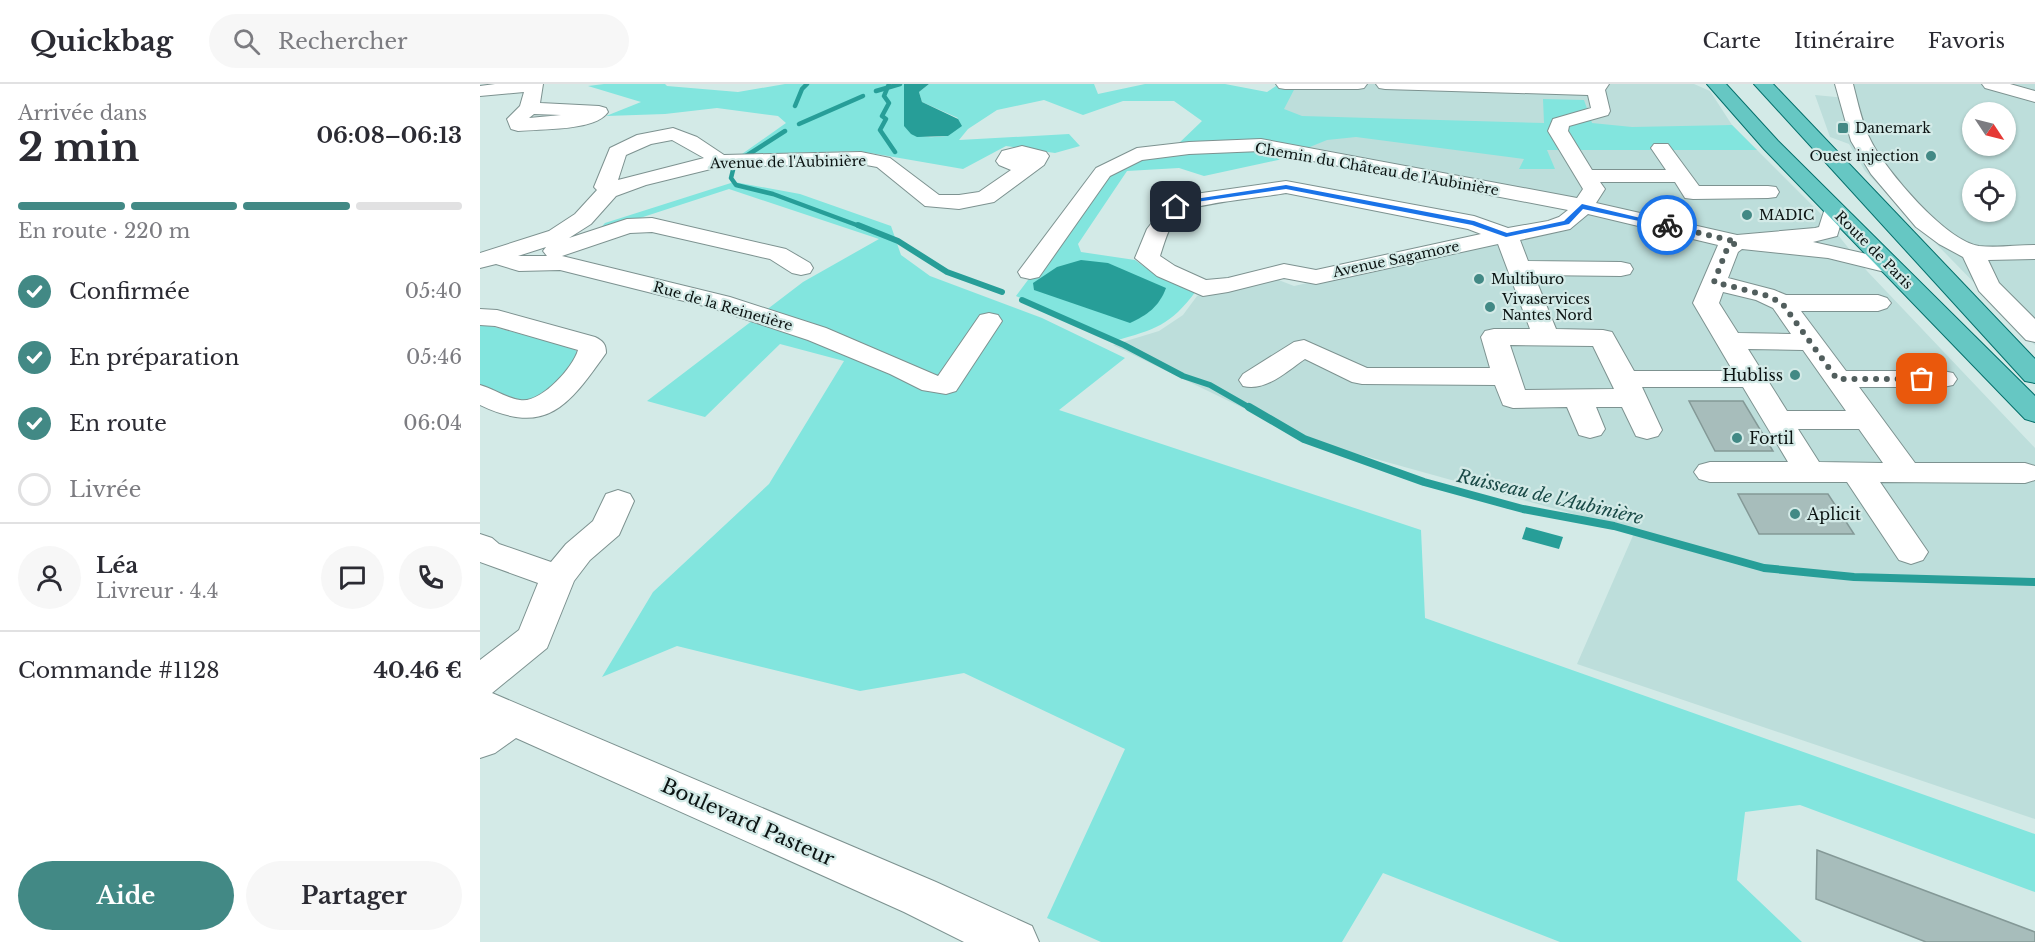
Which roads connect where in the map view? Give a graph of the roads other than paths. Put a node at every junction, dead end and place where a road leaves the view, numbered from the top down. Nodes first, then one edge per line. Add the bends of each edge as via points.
1 (1285, 84) edge
2 (1358, 84) edge
3 (1385, 84) edge
4 (1407, 84) edge
5 (1716, 84) edge
6 (1749, 84) edge
7 (1763, 84) edge
8 (1991, 84) edge
9 (537, 85) edge
10 (1598, 87) edge
11 (1840, 87) edge
12 (480, 91) edge
13 (2035, 97) edge
14 (529, 108) dead end
15 (1794, 117) junction
16 (1661, 148) dead end
17 (719, 161) junction
18 (1026, 169) dead end
19 (1588, 176) junction
20 (1687, 185) junction
21 (608, 191) junction
22 (1768, 192) dead end
23 (1582, 206) junction
24 (1834, 210) junction
25 (1712, 219) dead end
26 (1506, 235) junction
27 (1737, 242) junction
28 (2035, 252) edge
29 (1973, 253) junction
30 (486, 260) edge
31 (519, 264) junction
32 (1889, 266) junction
33 (801, 268) dead end
34 (1520, 268) junction
35 (1621, 269) dead end
36 (1030, 272) dead end
37 (1714, 282) junction
38 (1782, 303) junction
39 (1878, 303) dead end
40 (480, 317) edge
41 (989, 321) dead end
42 (2035, 334) edge
43 (1546, 337) junction
44 (1729, 341) junction
45 (1809, 342) junction
46 (1458, 348) dead end
47 (2035, 375) edge
48 (1506, 377) junction
49 (1752, 379) junction
50 (1837, 379) junction
51 (1943, 379) dead end
52 (1253, 380) dead end
53 (1466, 381) junction
54 (1628, 389) junction
55 (480, 394) edge
56 (1578, 399) junction
57 (2035, 413) edge
58 (1779, 420) junction
59 (1869, 420) junction
60 (1590, 429) dead end
61 (1647, 430) dead end
62 (1710, 472) dead end
63 (1809, 472) junction
64 (1906, 472) junction
65 (1857, 473) junction
66 (2025, 473) dead end
67 (618, 501) dead end
68 (480, 546) edge
69 (1911, 552) dead end
70 (558, 577) junction
71 (480, 682) edge
72 (491, 721) edge
73 (986, 936) edge

1 - 2 street
3 - 4 street
4 - 10 street
5 - 24 main road, Route de Paris
6 - 15 main road via 1780,115
7 - 15 main road, Route de Paris
8 - 13 street
9 - 12 street
9 - 14 street
10 - 19 street via 1601,111 1560,123 1558,131
11 - 29 street via 1861,141 1878,170 1924,222
15 - 47 main road, Route de Paris
16 - 20 street
17 - 18 street, Avenue de l'Aubinière via 861,158 883,162 933,201 959,202 986,197
17 - 21 street, Avenue de l'Aubinière
17 - 21 street via 672,134 633,144 617,152 605,187
19 - 20 street
19 - 23 street via 1594,189
20 - 22 street
20 - 25 street
21 - 30 street, Avenue de l'Aubinière via 570,229
23 - 26 street, Avenue Sagamore via 1566,222
23 - 27 street, Chemin du Château de l'Aubinière
23 - 36 street, Chemin du Château de l'Aubinière via 1261,145 1137,154 1103,172
24 - 27 street, Chemin du Château de l'Aubinière via 1829,231 1818,235
24 - 32 main road, Route de Paris
26 - 26 street, Avenue Sagamore via 1316,277 1284,271 1203,288 1147,258 1158,229 1176,207 1286,187 1474,223
26 - 34 street
27 - 32 street, Chemin du Château de l'Aubinière via 1828,251
27 - 37 street via 1727,249
28 - 29 street
29 - 42 street via 1988,286
30 - 31 street, Rue de la Reinetière
31 - 33 street via 627,226 652,225 778,255
31 - 41 street, Rue de la Reinetière via 560,263 721,302 817,334 932,384 946,385
32 - 57 main road, Route de Paris
34 - 35 street
34 - 43 street
37 - 38 street
37 - 44 street via 1706,303
38 - 39 street
38 - 45 street
40 - 55 street via 497,318 585,343 592,346 592,353 564,392 543,405 516,409
43 - 48 street via 1494,337
43 - 54 street via 1603,338
44 - 45 street
44 - 49 street
45 - 50 street
46 - 53 street
48 - 53 street
48 - 56 street via 1514,399
49 - 54 street
49 - 58 street
50 - 51 street
50 - 59 street
52 - 53 street via 1304,348 1362,376
54 - 56 street
54 - 61 street
56 - 60 street
58 - 59 street
58 - 63 street
59 - 64 street
62 - 63 street
63 - 65 street
64 - 65 street
64 - 66 street
65 - 69 street
67 - 70 street via 607,527 578,552
68 - 70 street
70 - 71 street via 534,638
72 - 73 street, Boulevard Pasteur

